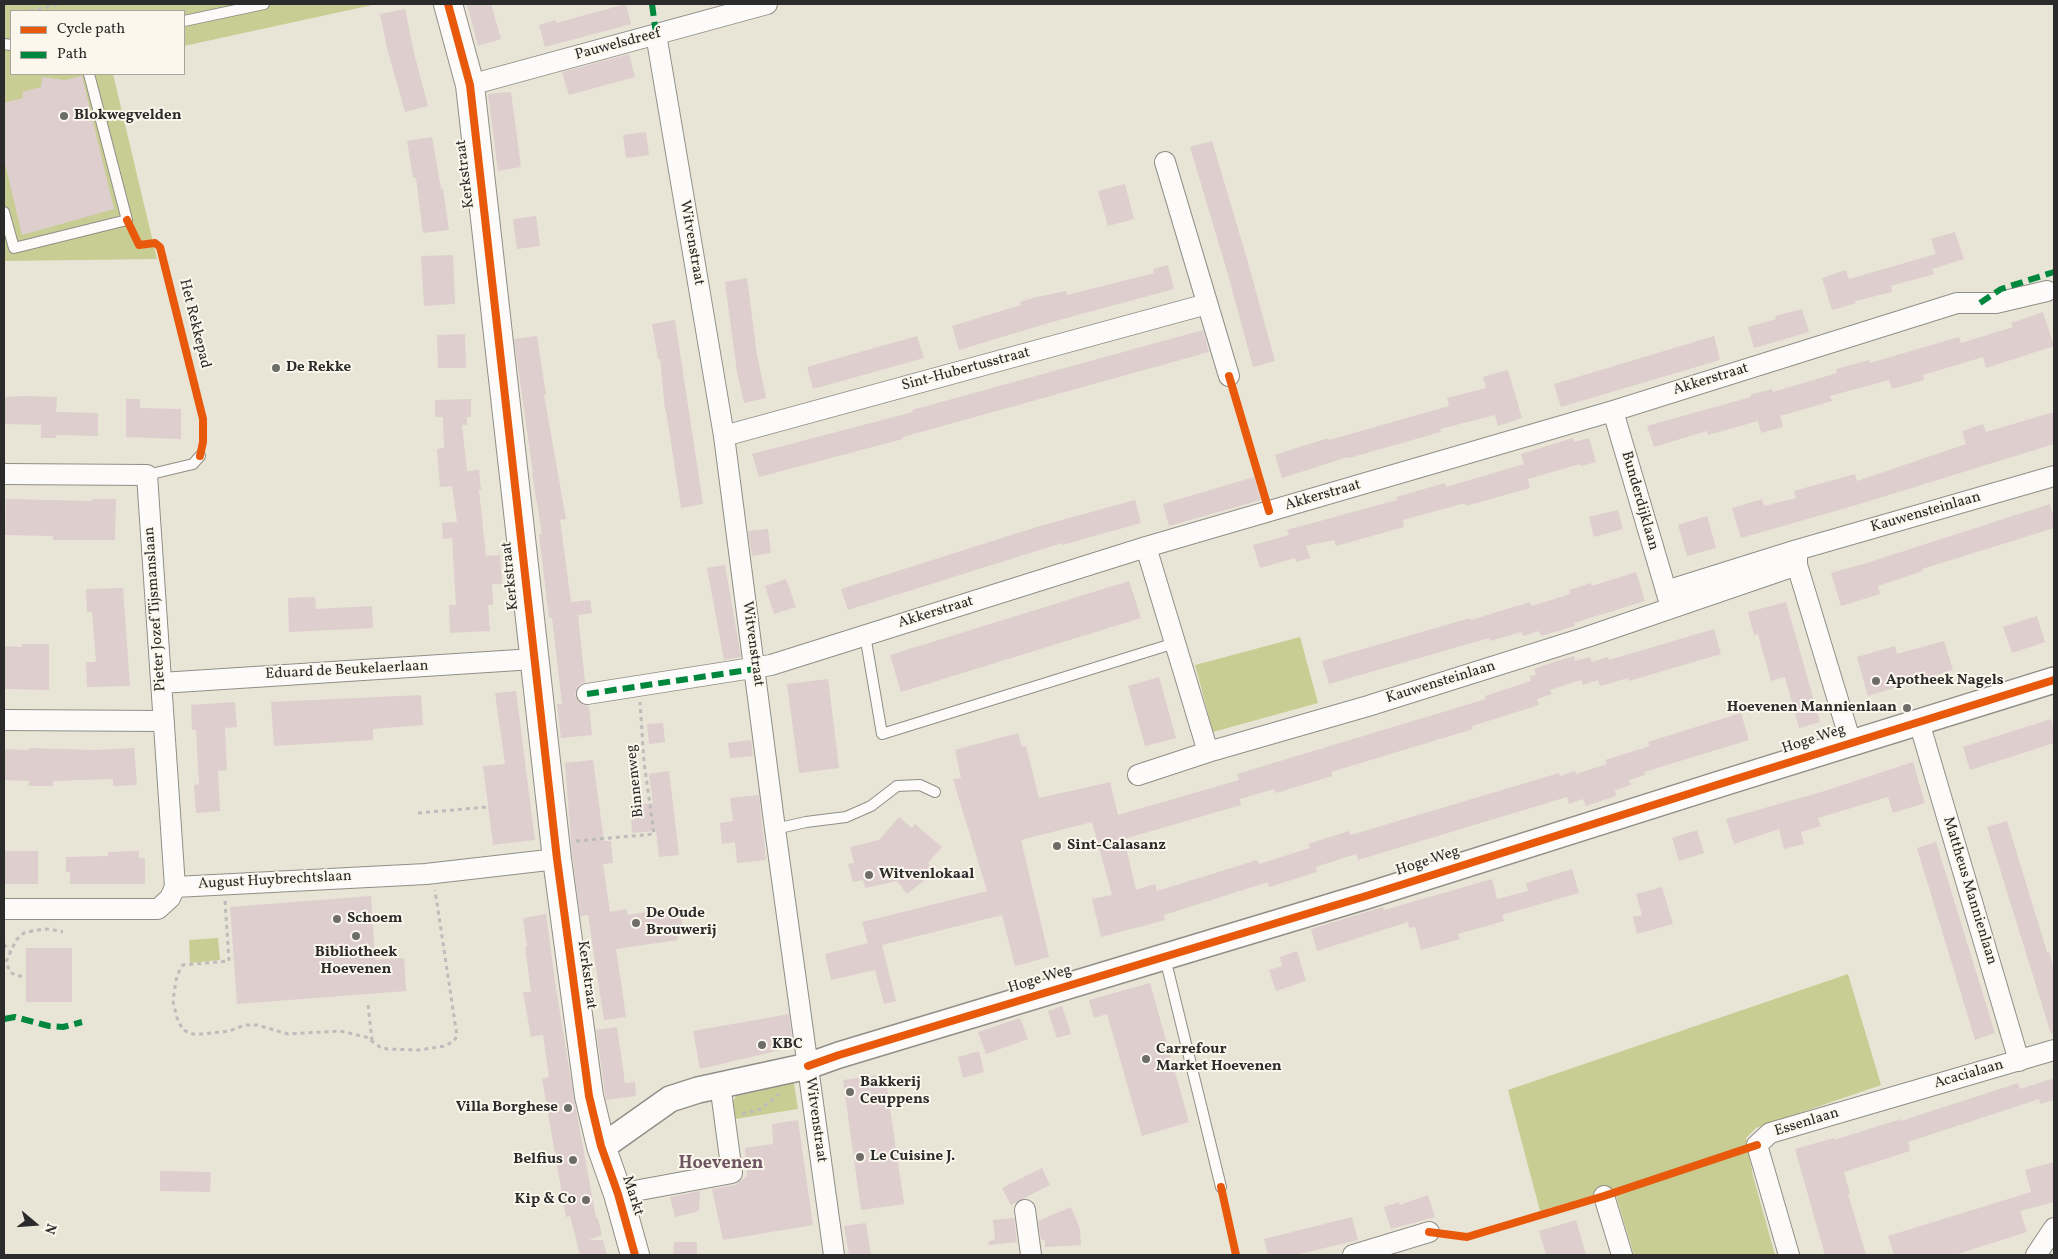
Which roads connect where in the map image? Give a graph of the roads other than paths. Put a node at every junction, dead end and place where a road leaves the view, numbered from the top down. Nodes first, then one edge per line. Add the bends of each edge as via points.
1 (264, 4) edge
2 (448, 4) edge
3 (767, 4) edge
4 (185, 21) edge
5 (656, 34) junction
6 (89, 75) edge
7 (470, 85) junction
8 (1165, 162) dead end
9 (4, 212) edge
10 (2046, 291) dead end
11 (1207, 304) junction
12 (1229, 376) dead end
13 (1613, 411) junction
14 (724, 436) junction
15 (200, 456) dead end
16 (4, 474) edge
17 (147, 475) junction
18 (2054, 476) edge
19 (1146, 548) junction
20 (1797, 558) junction
21 (1669, 600) junction
22 (865, 635) junction
23 (1175, 643) junction
24 (534, 659) junction
25 (755, 669) junction
26 (2054, 680) edge
27 (161, 683) junction
28 (587, 694) dead end
29 (4, 720) edge
30 (163, 720) junction
31 (1919, 722) junction
32 (1851, 743) junction
33 (1208, 752) junction
34 (1138, 775) dead end
35 (935, 792) dead end
36 (775, 829) junction
37 (556, 851) junction
38 (175, 886) junction
39 (4, 909) edge
40 (1165, 958) junction
41 (2054, 1050) edge
42 (2019, 1061) junction
43 (808, 1066) junction
44 (720, 1084) junction
45 (1884, 1100) joint
46 (600, 1146) junction
47 (1221, 1187) dead end
48 (618, 1194) junction
49 (1604, 1196) dead end
50 (1025, 1210) dead end
51 (2054, 1228) edge
52 (1429, 1232) dead end
53 (635, 1255) edge
54 (834, 1255) edge
55 (1031, 1255) edge
56 (1353, 1255) edge
57 (1622, 1255) edge
58 (1789, 1255) edge
59 (2036, 1255) edge

1 - 4 lane
2 - 7 main road, Kerkstraat
3 - 5 street, Pauwelsdreef
5 - 7 street, Pauwelsdreef
5 - 14 street, Witvenstraat
6 - 9 lane via 127,220 14,248
7 - 24 main road, Kerkstraat
8 - 11 street
10 - 13 street, Akkerstraat via 1996,303 1957,303
11 - 12 street
11 - 14 street, Sint-Hubertusstraat
13 - 19 street, Akkerstraat
13 - 21 street, Bunderdijklaan
14 - 25 street, Witvenstraat
15 - 17 lane via 192,464
16 - 17 street
17 - 27 street, Pieter Jozef Tijsmanslaan
18 - 20 street, Kauwensteinlaan
19 - 22 street, Akkerstraat
19 - 23 street
20 - 21 street, Kauwensteinlaan
20 - 32 street
21 - 33 street, Kauwensteinlaan via 1587,637
22 - 23 lane via 882,734
22 - 25 street, Akkerstraat
23 - 33 street
24 - 27 street, Eduard de Beukelaerlaan
24 - 37 main road, Kerkstraat
25 - 28 street, Akkerstraat
25 - 36 street, Witvenstraat
26 - 31 street, Hoge Weg
27 - 30 street, Pieter Jozef Tijsmanslaan
29 - 30 street
30 - 38 street, Pieter Jozef Tijsmanslaan
31 - 32 street, Hoge Weg
31 - 42 street, Mattheus Mannienlaan
32 - 40 street, Hoge Weg
33 - 34 street, Kauwensteinlaan
35 - 36 lane via 920,785 897,786 871,806 846,817
36 - 43 street, Witvenstraat
37 - 38 street, August Huybrechtslaan via 426,874
37 - 46 main road, Kerkstraat via 589,1096
38 - 39 street via 170,898 158,909
40 - 43 street, Hoge Weg
40 - 47 lane
41 - 42 street, Acacialaan
42 - 45 street, Acacialaan
43 - 44 street, Hoge Weg
43 - 54 street, Witvenstraat
44 - 46 street, Hoge Weg via 670,1099
44 - 48 street via 732,1173
45 - 58 street, Essenlaan via 1770,1134 1756,1145
46 - 48 main road, Markt
48 - 53 main road, Markt
49 - 57 street
50 - 55 street
51 - 59 street
52 - 56 street

